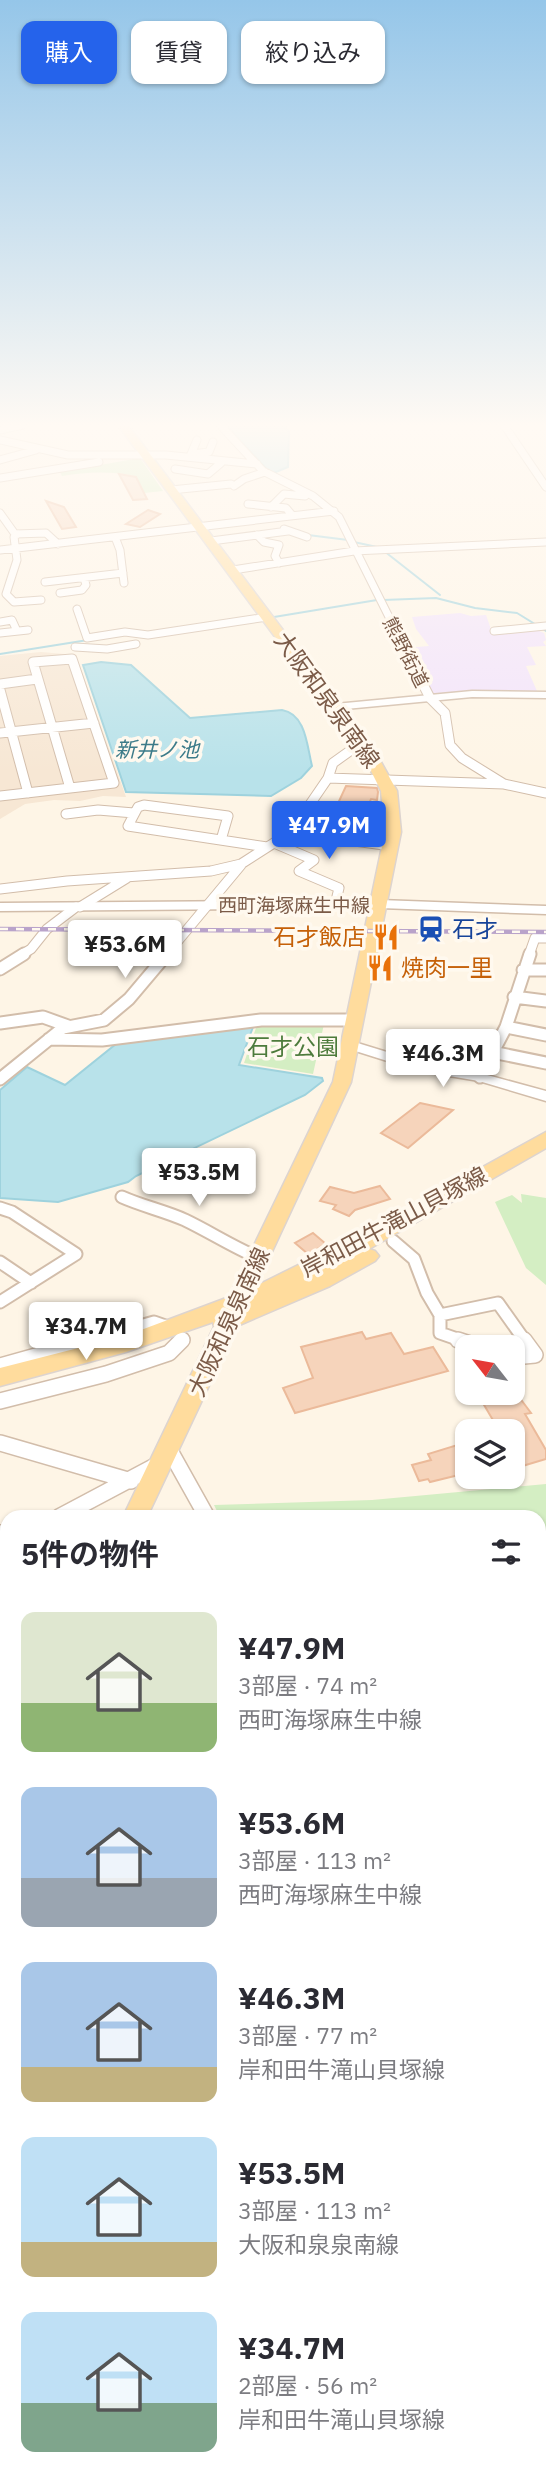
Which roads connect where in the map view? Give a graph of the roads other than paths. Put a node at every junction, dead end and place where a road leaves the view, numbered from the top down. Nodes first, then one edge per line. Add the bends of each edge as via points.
1 (16, 541) edge
2 (55, 541) edge
3 (83, 541) edge
4 (116, 541) edge
5 (211, 541) edge
6 (263, 541) edge
7 (350, 541) edge
8 (546, 542) edge
9 (58, 544) junction
10 (19, 548) junction
11 (0, 550) edge
12 (354, 551) junction
13 (279, 563) junction
14 (233, 570) junction
15 (123, 573) junction
16 (83, 578) junction
17 (45, 582) dead end
18 (124, 583) dead end
19 (60, 593) dead end
20 (40, 600) dead end
21 (77, 610) dead end
22 (267, 617) junction
23 (0, 622) edge
24 (546, 626) edge
25 (27, 630) dead end
26 (17, 631) junction
27 (494, 631) dead end
28 (0, 633) edge
29 (148, 635) junction
30 (136, 644) junction
31 (75, 647) dead end
32 (143, 652) dead end
33 (37, 679) junction
34 (0, 684) edge
35 (0, 690) edge
36 (546, 695) edge
37 (429, 698) junction
38 (335, 707) junction
39 (94, 723) junction
40 (52, 727) junction
41 (11, 732) junction
42 (0, 733) edge
43 (361, 743) junction
44 (328, 778) junction
45 (385, 781) junction
46 (504, 784) junction
47 (70, 788) junction
48 (27, 793) junction
49 (546, 793) edge
50 (0, 796) edge
51 (134, 813) junction
52 (66, 814) dead end
53 (287, 835) junction
54 (221, 840) junction
55 (270, 845) junction
56 (391, 846) junction
57 (241, 864) junction
58 (128, 878) junction
59 (0, 889) edge
60 (380, 904) junction
61 (207, 905) junction
62 (335, 905) junction
63 (0, 907) edge
64 (78, 907) junction
65 (546, 911) edge
66 (546, 938) edge
67 (0, 969) edge
68 (523, 970) junction
69 (546, 970) edge
70 (514, 997) junction
71 (546, 1001) edge
72 (356, 1020) junction
73 (0, 1023) edge
74 (68, 1026) junction
75 (506, 1027) junction
76 (546, 1035) edge
77 (49, 1039) junction
78 (351, 1045) junction
79 (492, 1052) junction
80 (546, 1063) edge
81 (480, 1077) junction
82 (0, 1079) edge
83 (546, 1096) edge
84 (546, 1139) edge
85 (546, 1155) edge
86 (122, 1197) dead end
87 (0, 1208) edge
88 (393, 1241) junction
89 (259, 1258) junction
90 (0, 1262) edge
91 (32, 1283) junction
92 (0, 1302) edge
93 (234, 1311) junction
94 (440, 1315) junction
95 (177, 1334) junction
96 (521, 1335) edge
97 (455, 1338) edge
98 (525, 1341) edge
99 (525, 1356) edge
100 (10, 1375) edge
101 (0, 1390) edge
102 (0, 1401) edge
103 (0, 1443) edge
104 (166, 1455) junction
105 (131, 1481) junction
106 (73, 1510) edge
107 (138, 1510) edge
108 (204, 1510) edge

1 - 10 street
2 - 9 street
3 - 9 street
4 - 15 street
5 - 14 main road, 大阪和泉泉南線
6 - 13 street via 279,545 275,556
7 - 12 street, 熊野街道
8 - 12 street
9 - 10 street
10 - 11 street
10 - 20 street via 6,594 14,602
12 - 13 street
12 - 37 street, 熊野街道
13 - 14 street
14 - 22 main road, 大阪和泉泉南線
15 - 16 street
15 - 18 street
16 - 17 street
16 - 19 street via 86,586 82,590
21 - 29 street via 87,638 125,632
22 - 29 street
22 - 38 main road, 大阪和泉泉南線
23 - 26 street via 12,620
24 - 27 street
25 - 26 street
26 - 28 street
29 - 30 street via 131,639
30 - 31 street via 107,649
30 - 32 street
33 - 34 street
33 - 39 street via 33,662 72,659
33 - 40 street
35 - 41 street
36 - 37 street
37 - 38 street
37 - 46 street, 熊野街道 via 444,713 450,745 462,758
38 - 43 main road, 大阪和泉泉南線
39 - 40 street
39 - 47 street via 114,783
40 - 41 street
40 - 47 street
41 - 42 street
41 - 48 street
43 - 44 street via 333,762
43 - 45 main road, 大阪和泉泉南線
44 - 45 street
44 - 53 street
45 - 46 street
45 - 56 main road, 大阪和泉泉南線 via 393,815
46 - 49 street
47 - 48 street
48 - 50 street
51 - 52 street via 98,810
51 - 54 street via 128,826 134,830
51 - 54 street via 144,805 228,816
53 - 55 street
53 - 56 street
54 - 55 street
55 - 57 street
55 - 62 street via 314,860 299,871 339,888
56 - 60 main road, 大阪和泉泉南線
57 - 58 street
57 - 61 street
58 - 59 street
58 - 64 street
60 - 62 street, 西町海塚麻生中線
60 - 65 street, 西町海塚麻生中線
60 - 72 main road, 大阪和泉泉南線
61 - 62 street, 西町海塚麻生中線
61 - 64 street, 西町海塚麻生中線
61 - 74 street via 129,999 104,1020
63 - 64 street, 西町海塚麻生中線
64 - 67 street via 47,929 22,957
66 - 68 street via 535,938
68 - 69 street
68 - 70 street
70 - 71 street
70 - 75 street
72 - 77 street via 261,1020 115,1039
72 - 78 main road, 大阪和泉泉南線
73 - 74 street via 43,1017
74 - 77 street
75 - 76 street
75 - 79 street
77 - 82 street
78 - 81 street via 424,1068
78 - 89 main road, 大阪和泉泉南線 via 335,1099
79 - 80 street
79 - 81 street
81 - 83 street
84 - 93 main road, 岸和田牛滝山貝塚線 via 387,1231
85 - 88 main road, 岸和田牛滝山貝塚線
86 - 89 street via 183,1219
87 - 91 street via 76,1254
88 - 93 main road, 岸和田牛滝山貝塚線 via 322,1280
88 - 94 street via 414,1259
89 - 93 main road, 大阪和泉泉南線
90 - 91 street
91 - 92 street
93 - 95 main road, 岸和田牛滝山貝塚線
93 - 104 main road, 大阪和泉泉南線
94 - 96 street via 498,1303
94 - 97 street via 440,1333
95 - 100 main road, 岸和田牛滝山貝塚線
95 - 102 street via 169,1353
98 - 99 street via 535,1355
100 - 101 main road, 岸和田牛滝山貝塚線
103 - 105 street
104 - 105 street
104 - 107 main road, 大阪和泉泉南線
104 - 108 street via 190,1483
105 - 106 street

